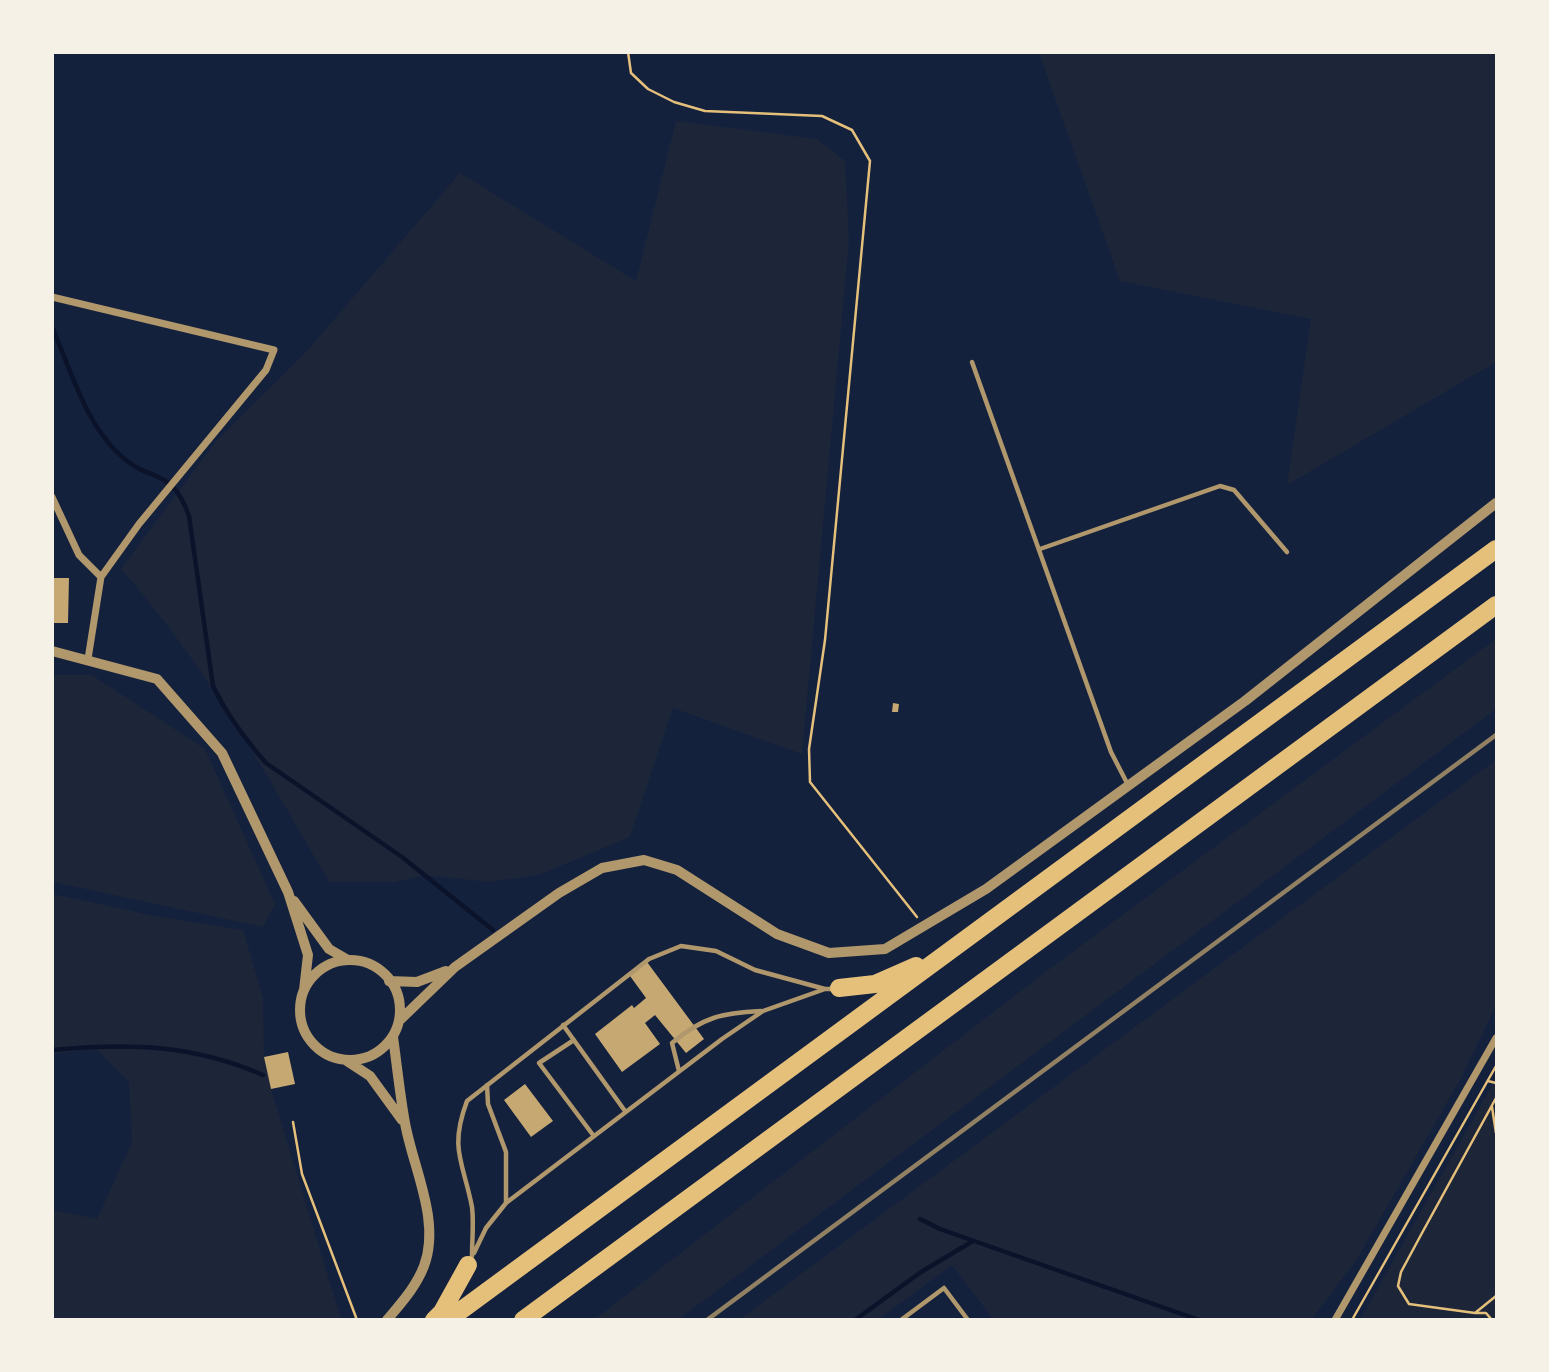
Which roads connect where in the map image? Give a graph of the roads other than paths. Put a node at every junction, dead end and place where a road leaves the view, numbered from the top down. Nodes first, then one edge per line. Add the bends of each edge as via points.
1 (52, 297) edge
2 (972, 362) dead end
3 (52, 497) edge
4 (1496, 503) edge
5 (1040, 549) junction
6 (1496, 549) edge
7 (1287, 552) dead end
8 (101, 577) junction
9 (1496, 605) edge
10 (52, 651) edge
11 (88, 659) junction
12 (1128, 786) junction
13 (288, 892) junction
14 (971, 935) junction
15 (348, 960) junction
16 (455, 967) junction
17 (389, 981) junction
18 (832, 989) junction
19 (304, 990) junction
20 (766, 1010) junction
21 (399, 1021) junction
22 (563, 1025) junction
23 (393, 1037) junction
24 (1496, 1038) edge
25 (573, 1040) junction
26 (347, 1060) junction
27 (679, 1071) junction
28 (487, 1085) junction
29 (625, 1111) junction
30 (405, 1125) junction
31 (593, 1135) junction
32 (506, 1203) junction
33 (470, 1260) junction
34 (387, 1320) edge
35 (434, 1320) edge
36 (449, 1320) edge
37 (523, 1320) edge
38 (901, 1320) edge
39 (968, 1320) edge
40 (1335, 1320) edge

1 - 8 street via 274,350 266,370
2 - 5 lane
3 - 8 street via 79,555
4 - 12 street via 1245,701
5 - 7 lane via 1220,486 1234,490
5 - 12 lane via 1111,752
6 - 14 highway
8 - 11 street
9 - 37 highway
10 - 11 street
11 - 13 street via 157,680 222,753
12 - 16 street via 986,889 885,949 829,953 777,934 677,870 644,860 602,868
13 - 15 street via 329,949
13 - 19 street via 308,955
14 - 18 highway via 875,984
14 - 36 highway
15 - 17 street via 366,962
15 - 19 street via 314,975
16 - 17 street via 417,982
16 - 21 street
17 - 21 street via 396,989
18 - 20 lane
18 - 22 lane via 755,970 716,951 681,946 649,959
19 - 26 street via 301,1019 310,1040 322,1052
20 - 27 lane
20 - 27 lane via 722,1013 682,1034 672,1043
21 - 23 street
22 - 25 lane
22 - 28 lane
23 - 26 street via 378,1052
23 - 30 street
24 - 40 street
25 - 29 lane
25 - 31 lane via 539,1063
26 - 30 street via 385,1092
27 - 29 lane
28 - 32 lane via 488,1104 506,1152
28 - 33 lane via 467,1101 458,1126 456,1148 472,1210
29 - 31 lane
30 - 34 street via 426,1204 429,1244 424,1267
31 - 32 lane
32 - 33 lane via 485,1227
33 - 35 highway
38 - 39 lane via 944,1288

